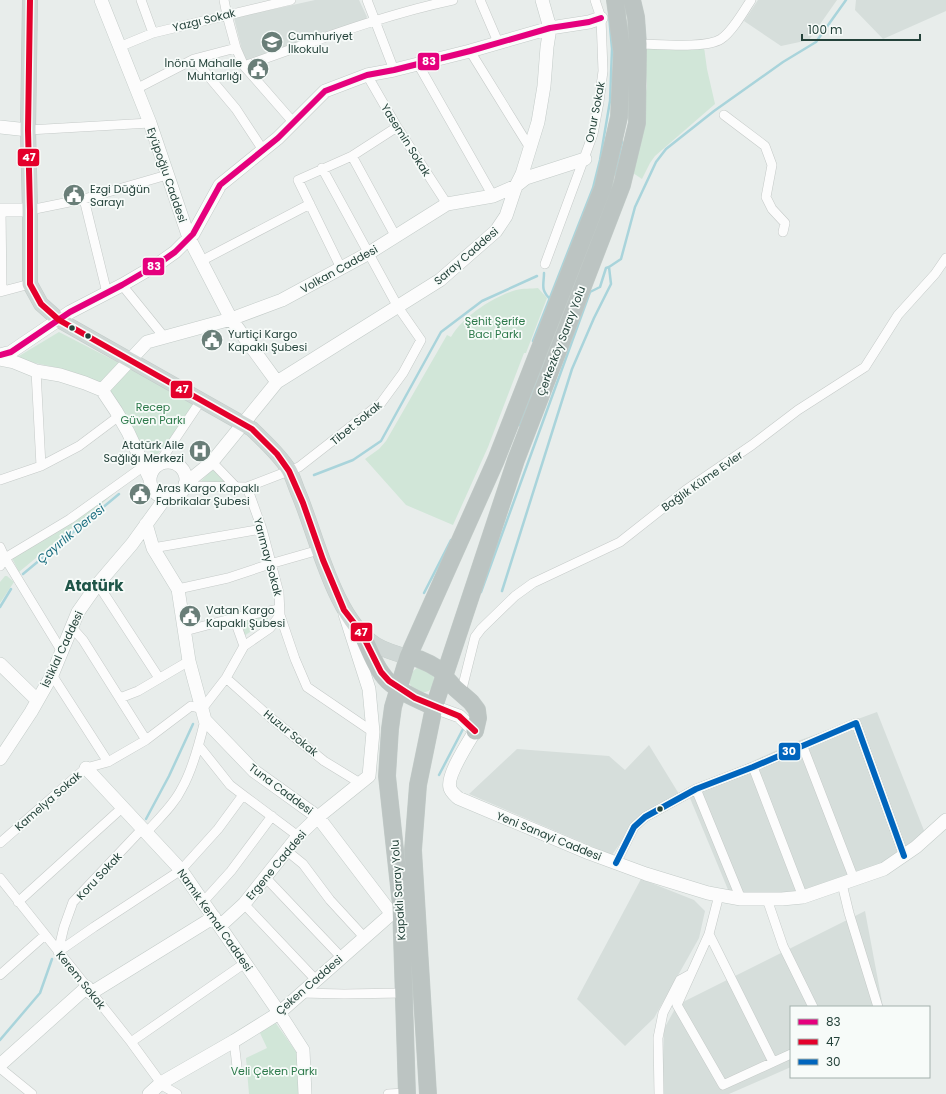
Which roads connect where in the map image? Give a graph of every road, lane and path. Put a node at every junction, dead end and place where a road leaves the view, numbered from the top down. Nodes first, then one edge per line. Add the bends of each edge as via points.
1 (30, 0) edge
2 (101, 0) edge
3 (141, 0) edge
4 (224, 0) edge
5 (291, 0) edge
6 (367, 0) edge
7 (453, 0) edge
8 (480, 0) edge
9 (542, 0) edge
10 (595, 0) edge
11 (615, 0) edge
12 (632, 0) edge
13 (751, 0) edge
14 (418, 4) edge
15 (227, 15) junction
16 (601, 18) junction
17 (375, 21) junction
18 (550, 28) junction
19 (153, 33) junction
20 (498, 42) junction
21 (638, 44) junction
22 (119, 47) junction
23 (236, 48) junction
24 (470, 51) junction
25 (194, 59) junction
26 (418, 64) junction
27 (244, 66) junction
28 (394, 70) junction
29 (367, 75) junction
30 (136, 89) junction
31 (724, 114) dead end
32 (293, 122) junction
33 (150, 123) junction
34 (0, 127) edge
35 (397, 128) junction
36 (28, 130) junction
37 (530, 148) junction
38 (263, 150) junction
39 (352, 156) junction
40 (585, 159) junction
41 (322, 168) junction
42 (167, 175) junction
43 (516, 186) junction
44 (492, 196) junction
45 (84, 199) junction
46 (310, 204) junction
47 (448, 204) junction
48 (0, 210) edge
49 (30, 210) junction
50 (783, 232) dead end
51 (396, 237) junction
52 (189, 238) junction
53 (369, 253) junction
54 (946, 258) edge
55 (201, 261) junction
56 (545, 264) dead end
57 (340, 268) junction
58 (30, 284) junction
59 (122, 285) junction
60 (1, 291) edge
61 (107, 293) junction
62 (398, 307) junction
63 (231, 319) junction
64 (59, 320) junction
65 (165, 338) junction
66 (0, 355) edge
67 (0, 359) edge
68 (130, 359) junction
69 (36, 371) junction
70 (277, 382) junction
71 (102, 390) junction
72 (202, 399) junction
73 (119, 416) junction
74 (244, 423) junction
75 (212, 462) junction
76 (41, 466) junction
77 (151, 466) junction
78 (289, 471) junction
79 (0, 480) edge
80 (185, 485) junction
81 (236, 487) junction
82 (247, 487) junction
83 (166, 497) junction
84 (146, 524) junction
85 (262, 529) junction
86 (0, 547) edge
87 (153, 548) junction
88 (319, 550) junction
89 (2, 562) edge
90 (270, 564) junction
91 (97, 585) junction
92 (178, 589) junction
93 (344, 610) junction
94 (279, 612) junction
95 (234, 618) junction
96 (71, 628) junction
97 (185, 631) junction
98 (361, 632) junction
99 (244, 646) junction
100 (61, 650) junction
101 (408, 657) junction
102 (189, 661) junction
103 (0, 664) edge
104 (52, 674) junction
105 (444, 676) junction
106 (159, 678) junction
107 (226, 678) junction
108 (398, 688) junction
109 (461, 693) junction
110 (120, 698) junction
111 (37, 700) junction
112 (434, 706) junction
113 (203, 714) junction
114 (474, 731) junction
115 (373, 732) junction
116 (146, 740) junction
117 (199, 746) junction
118 (803, 746) junction
119 (0, 759) edge
120 (108, 762) junction
121 (753, 767) junction
122 (86, 768) junction
123 (360, 783) junction
124 (696, 789) junction
125 (243, 795) junction
126 (123, 807) junction
127 (272, 816) junction
128 (318, 817) junction
129 (946, 820) edge
130 (145, 830) junction
131 (298, 836) junction
132 (0, 843) edge
133 (287, 851) junction
134 (904, 856) junction
135 (616, 863) junction
136 (181, 870) junction
137 (265, 877) junction
138 (0, 878) edge
139 (854, 879) junction
140 (842, 884) junction
141 (719, 895) junction
142 (803, 897) junction
143 (741, 899) junction
144 (767, 899) junction
145 (18, 902) junction
146 (203, 902) junction
147 (244, 904) junction
148 (396, 909) junction
149 (217, 921) junction
150 (709, 934) junction
151 (45, 935) junction
152 (364, 937) junction
153 (58, 952) junction
154 (341, 957) junction
155 (245, 963) junction
156 (1, 972) edge
157 (690, 974) junction
158 (316, 980) junction
159 (89, 990) junction
160 (301, 993) junction
161 (403, 993) junction
162 (813, 1006) edge
163 (878, 1006) edge
164 (279, 1013) junction
165 (234, 1041) junction
166 (131, 1042) junction
167 (790, 1054) edge
168 (773, 1062) junction
169 (0, 1066) edge
170 (237, 1067) dead end
171 (161, 1083) junction
172 (32, 1094) edge
173 (149, 1094) edge
174 (177, 1094) edge
175 (305, 1094) edge
176 (388, 1094) edge
177 (403, 1094) edge
178 (428, 1094) edge
179 (659, 1094) edge

1 - 36 main road
2 - 22 street, Eyüpoğlu Caddesi
3 - 19 street
4 - 15 street
5 - 15 street, Yazgı Sokak
6 - 17 street
7 - 14 street
8 - 20 street
9 - 18 street, Saray Caddesi
10 - 16 street, Onur Sokak
11 - 101 highway, Çerkezköy Saray Yolu via 622,52 619,117 603,187 496,460
12 - 21 highway, Çerkezköy Saray Yolu
13 - 21 street via 739,19 721,39 707,44
14 - 17 street
15 - 19 street, Yazgı Sokak
15 - 23 street
16 - 18 street
16 - 40 street, Onur Sokak via 603,71 593,134
17 - 27 street
17 - 28 street
18 - 20 street
18 - 37 street, Saray Caddesi via 538,122
19 - 22 street, Yazgı Sokak
20 - 24 street
21 - 105 highway, Çerkezköy Saray Yolu via 637,123 622,185 516,460
22 - 30 street, Eyüpoğlu Caddesi
23 - 25 street
23 - 27 street
24 - 26 street
24 - 37 street
25 - 30 street
25 - 38 street via 236,109
26 - 28 street
26 - 44 street
27 - 32 street
28 - 29 street
29 - 32 street via 325,91
29 - 35 street, Yasemin Sokak
30 - 33 street, Eyüpoğlu Caddesi
31 - 50 street via 765,146 772,165 766,197 772,209 785,223
32 - 38 street
33 - 36 street
33 - 42 street, Eyüpoğlu Caddesi
34 - 36 street
35 - 39 street
35 - 47 street, Yasemin Sokak
36 - 49 main road
37 - 43 street, Saray Caddesi
38 - 52 street via 220,185
39 - 41 street
39 - 51 street
40 - 43 street, Volkan Caddesi via 526,178
40 - 56 street, Onur Sokak
41 - 46 street via 298,180
41 - 53 street
42 - 45 street
42 - 52 street, Eyüpoğlu Caddesi
43 - 44 street, Volkan Caddesi
43 - 62 street, Saray Caddesi via 506,216 496,231 440,280
44 - 47 street, Volkan Caddesi
45 - 49 street
45 - 61 street
46 - 55 street
46 - 57 street
47 - 51 street, Volkan Caddesi
48 - 49 street
48 - 60 street
49 - 58 main road
51 - 53 street, Volkan Caddesi
52 - 55 street, Eyüpoğlu Caddesi
52 - 59 street via 164,260
53 - 57 street, Volkan Caddesi
53 - 62 street
54 - 109 street, Bağlık Küme Evler via 898,315 865,367 798,410 686,490 620,542 533,583 515,596 475,636
55 - 63 street, Eyüpoğlu Caddesi
57 - 63 street, Volkan Caddesi via 282,300
58 - 60 street
58 - 64 main road via 41,304
59 - 61 street
59 - 65 street
61 - 64 street
62 - 70 street, Saray Caddesi
62 - 78 street, Tibet Sokak via 421,340 403,373 381,403 317,454
63 - 65 street, Volkan Caddesi
63 - 70 street, Eyüpoğlu Caddesi
64 - 66 street via 11,352
64 - 68 main road
65 - 68 street, Volkan Caddesi via 147,342
67 - 69 street
68 - 71 street, Volkan Caddesi
68 - 72 main road
69 - 71 street via 60,375
69 - 76 street
70 - 74 street, Saray Caddesi
71 - 73 street
72 - 74 main road
72 - 77 street
73 - 76 street via 79,446
73 - 77 street
74 - 75 street
74 - 78 main road via 277,454
75 - 80 street
75 - 81 street
76 - 79 street
77 - 80 street via 168,462 179,465 186,475
77 - 83 street via 150,479 153,489
77 - 89 street
78 - 82 street, Tibet Sokak
78 - 88 main road
80 - 81 street via 197,488
80 - 83 street via 177,495
81 - 82 street
82 - 85 street, Yarımay Sokak
83 - 84 street, İstiklal Caddesi
84 - 87 street, Tuna Caddesi
84 - 91 street, İstiklal Caddesi
85 - 87 street
85 - 90 street, Yarımay Sokak
86 - 89 street
87 - 92 street, Tuna Caddesi
88 - 90 street
88 - 93 main road
89 - 100 street via 16,576
90 - 92 street via 228,578
90 - 94 street, Yarımay Sokak via 278,593
91 - 96 street, İstiklal Caddesi via 78,612
91 - 106 street
92 - 97 street, Tuna Caddesi
93 - 98 main road
93 - 115 street, Ergene Caddesi via 368,689
94 - 95 street
94 - 99 street via 270,628
94 - 115 street, Yarımay Sokak via 307,687
95 - 97 street
95 - 99 street
96 - 100 street, İstiklal Caddesi
96 - 110 street via 83,640
97 - 102 street, Tuna Caddesi
98 - 101 main road via 376,645
98 - 108 highway via 381,672
99 - 107 street
100 - 104 street, İstiklal Caddesi
101 - 105 highway via 430,664
101 - 108 highway, Çerkezköy Saray Yolu
102 - 106 street
102 - 113 street, Tuna Caddesi
103 - 111 street
104 - 111 street, İstiklal Caddesi
104 - 120 street
105 - 109 highway
105 - 112 highway, Çerkezköy Saray Yolu
106 - 110 street
107 - 113 street
107 - 123 street, Huzur Sokak via 318,756
108 - 112 highway
108 - 148 highway, Kapaklı Saray Yolu via 390,729 387,776
109 - 114 highway via 477,710 478,718
110 - 116 street
111 - 119 street, İstiklal Caddesi
112 - 114 street via 459,716
112 - 178 highway, Kapaklı Saray Yolu via 418,786 413,850
113 - 116 street, Kamelya Sokak via 191,706
113 - 117 street, Koru Sokak
113 - 128 street, Tuna Caddesi via 254,771
114 - 135 street, Yeni Sanayi Caddesi via 450,779 450,788 458,798
115 - 123 street, Ergene Caddesi via 369,776
116 - 120 street, Kamelya Sokak
117 - 125 street via 230,785
117 - 130 street, Koru Sokak via 183,788 174,801
118 - 121 street
118 - 134 street via 856,723
118 - 139 street
120 - 122 street, Kamelya Sokak
121 - 124 street
121 - 142 street
122 - 126 street, Namık Kemal Caddesi
122 - 132 street, Kamelya Sokak
123 - 128 street, Ergene Caddesi
124 - 135 street via 645,817 634,827
124 - 143 street
125 - 127 street
125 - 136 street
126 - 130 street, Namık Kemal Caddesi
126 - 145 street
127 - 131 street
127 - 146 street via 231,871
128 - 131 street, Ergene Caddesi
128 - 148 street, Tuna Caddesi
129 - 134 street, Yeni Sanayi Caddesi
130 - 136 street, Namık Kemal Caddesi
130 - 153 street, Koru Sokak via 73,902
131 - 133 street, Ergene Caddesi
133 - 137 street, Ergene Caddesi
133 - 152 street via 303,864 330,900
134 - 139 street, Yeni Sanayi Caddesi via 884,869
135 - 141 street, Yeni Sanayi Caddesi
136 - 146 street, Namık Kemal Caddesi
136 - 153 street
137 - 147 street, Ergene Caddesi
137 - 154 street
138 - 145 street, Kerem Sokak
139 - 140 street, Yeni Sanayi Caddesi
140 - 142 street, Yeni Sanayi Caddesi
140 - 163 street
141 - 143 street, Yeni Sanayi Caddesi
141 - 150 street
142 - 144 street, Yeni Sanayi Caddesi
143 - 144 street, Yeni Sanayi Caddesi
144 - 162 street via 783,946
145 - 151 street, Kerem Sokak
146 - 149 street, Namık Kemal Caddesi
147 - 149 street, Ergene Caddesi
147 - 158 street
148 - 152 street, Çeken Caddesi
148 - 161 highway, Kapaklı Saray Yolu
149 - 155 street, Namık Kemal Caddesi
149 - 159 street, Ergene Caddesi
150 - 157 street
150 - 168 street
151 - 153 street, Kerem Sokak
151 - 156 street
152 - 154 street, Çeken Caddesi
153 - 159 street, Kerem Sokak
154 - 158 street, Çeken Caddesi
155 - 164 street, Namık Kemal Caddesi
155 - 166 street
157 - 168 street via 677,1005 723,1085
157 - 179 street via 680,980 663,1013 658,1038
158 - 160 street, Çeken Caddesi
159 - 166 street, Kerem Sokak
159 - 169 street, Ergene Caddesi
160 - 161 street
160 - 164 street, Çeken Caddesi
161 - 177 highway, Kapaklı Saray Yolu
164 - 165 street, Çeken Caddesi
164 - 175 street, Namık Kemal Caddesi via 303,1050
165 - 170 street
165 - 171 street, Çeken Caddesi
166 - 171 street, Kerem Sokak
167 - 168 street
169 - 172 street
171 - 173 street, Çeken Caddesi
171 - 174 street, Kerem Sokak
176 - 177 street

